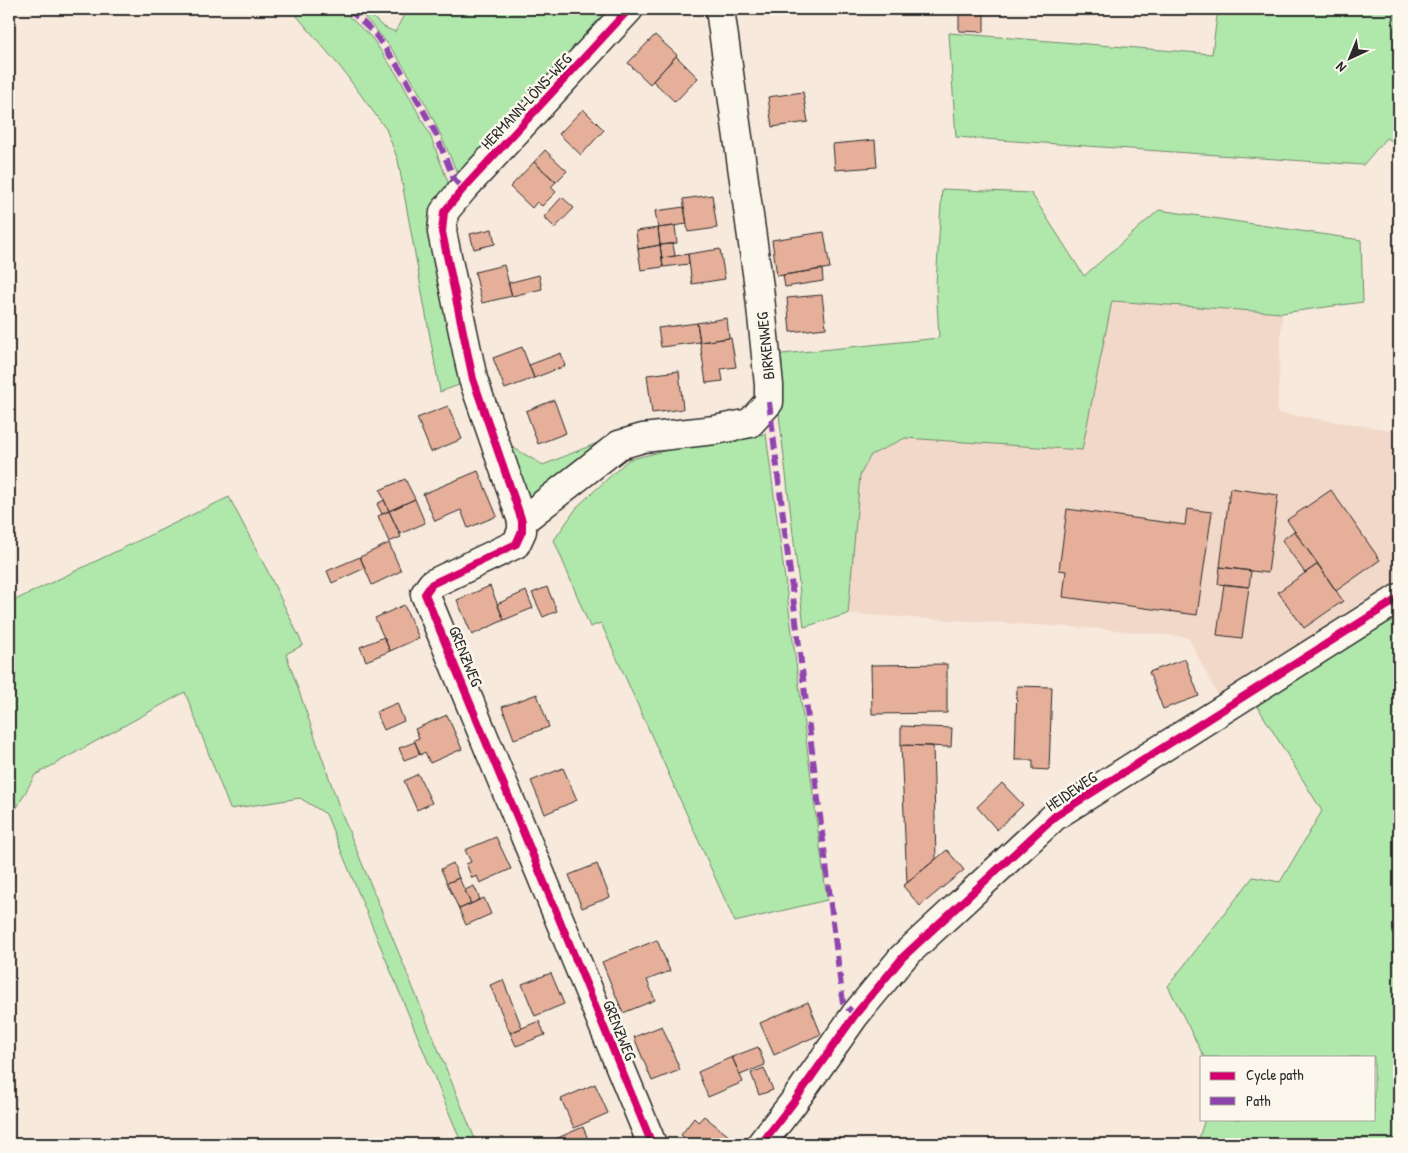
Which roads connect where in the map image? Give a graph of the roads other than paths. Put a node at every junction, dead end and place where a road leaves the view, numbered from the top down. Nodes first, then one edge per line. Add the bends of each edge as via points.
1 (629, 9) edge
2 (720, 9) edge
3 (522, 521) junction
4 (1399, 598) edge
5 (652, 1144) edge
6 (761, 1144) edge

1 - 3 street, HERMANN-LÖNS-WEG via 444,212 442,232 474,379
2 - 3 street, BIRKENWEG via 758,287 769,402 750,423 643,438 619,445
3 - 5 street, GRENZWEG via 522,531 516,544 432,584 425,594
4 - 6 street, HEIDEWEG via 1055,816 902,958 855,1015

